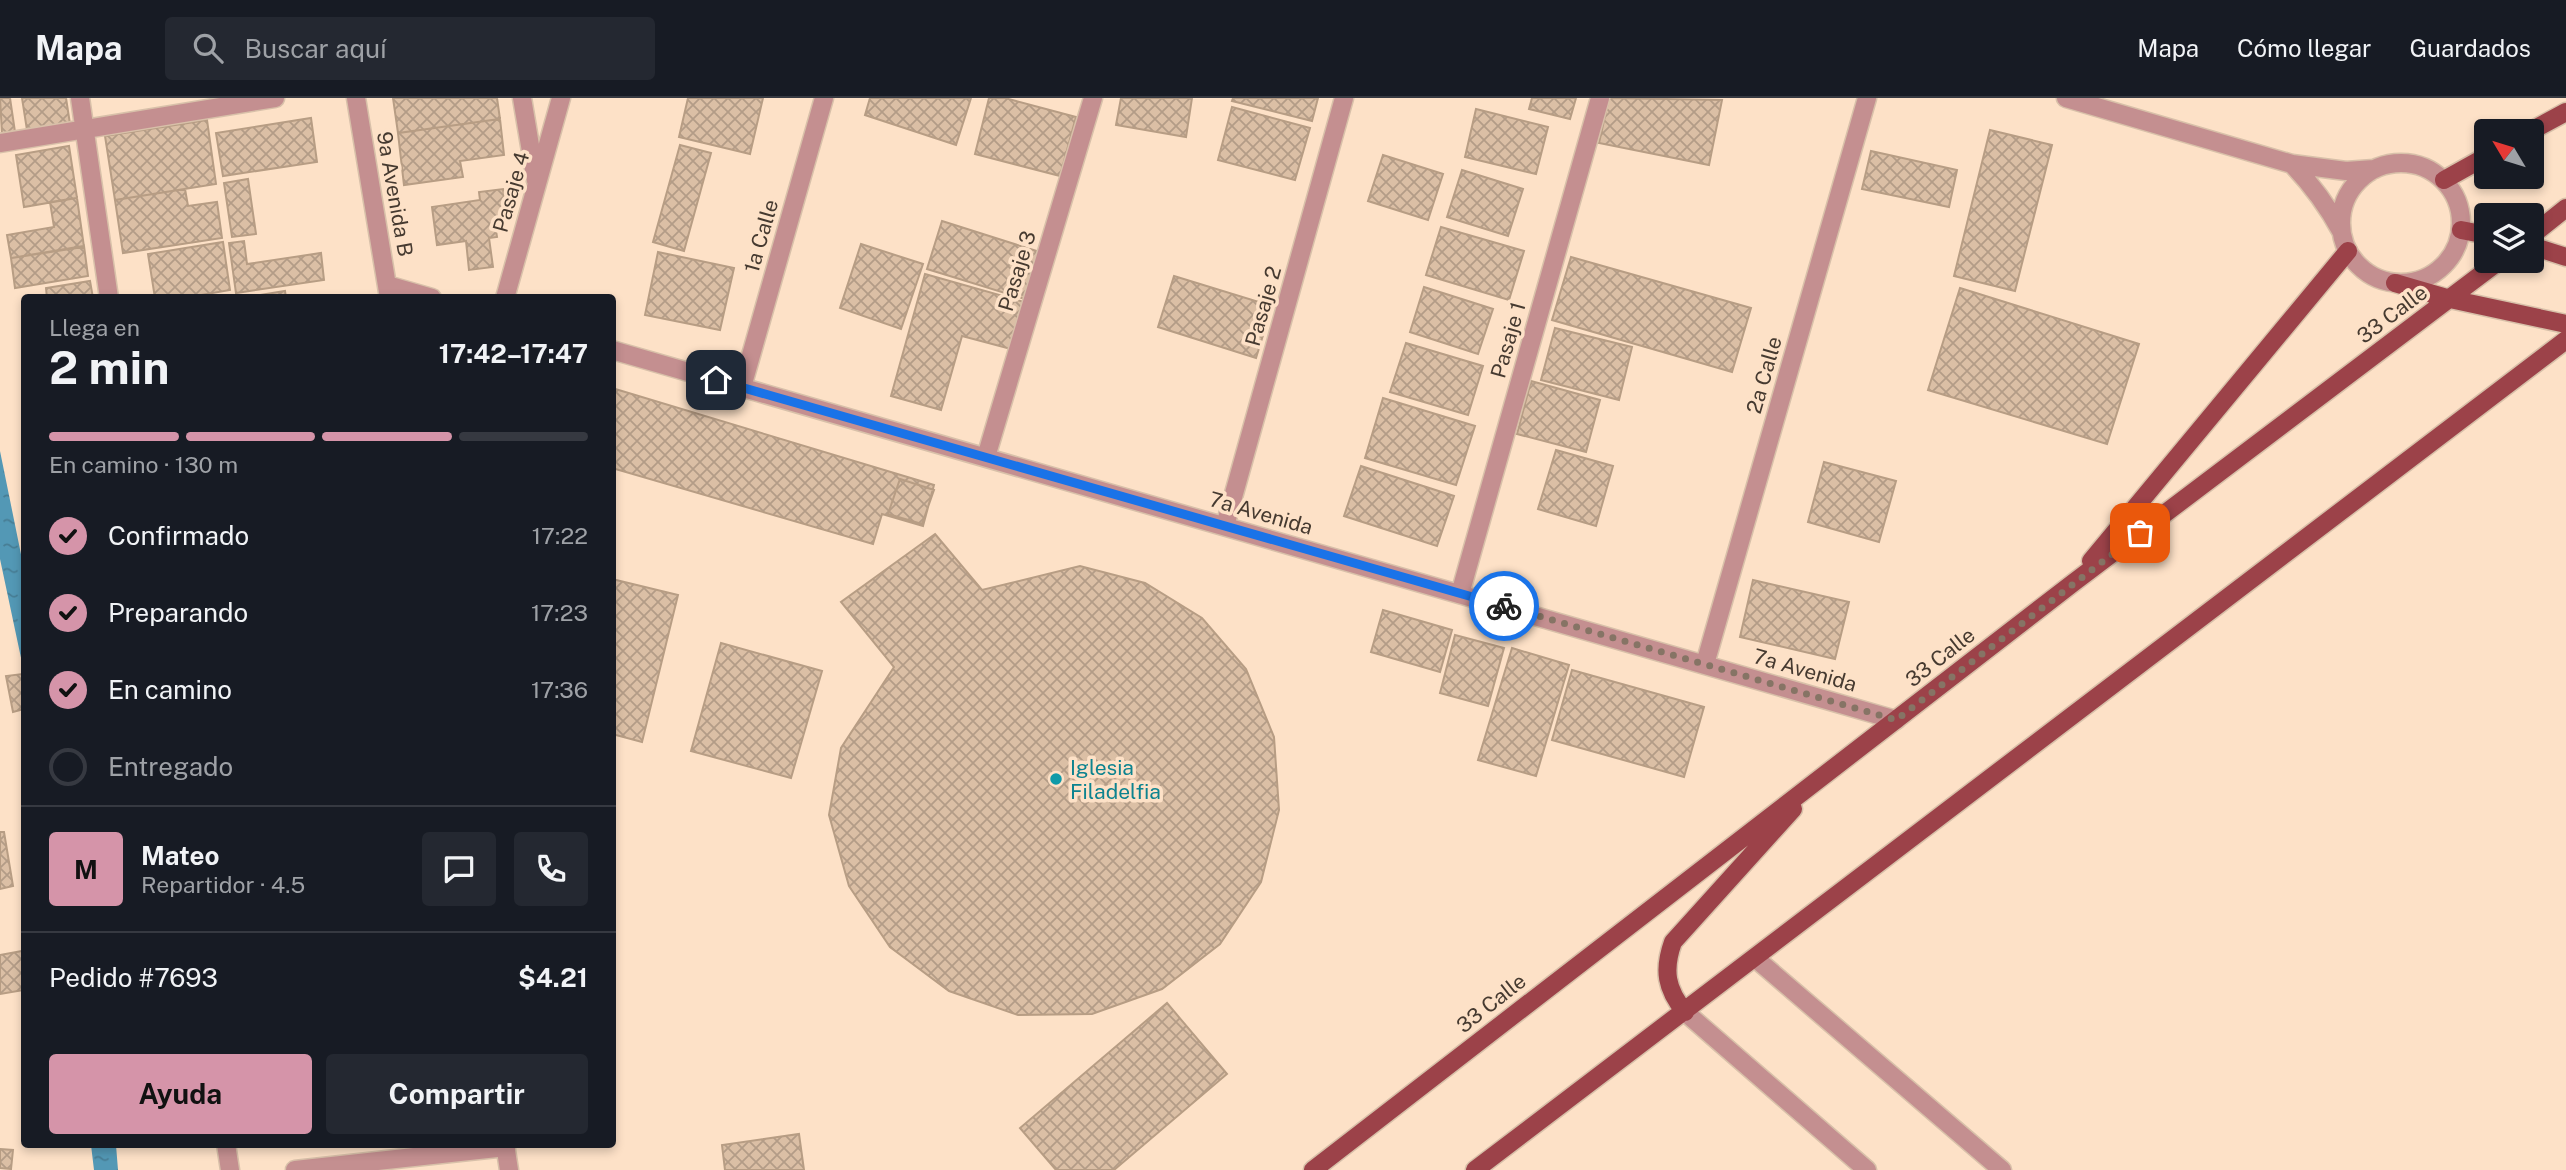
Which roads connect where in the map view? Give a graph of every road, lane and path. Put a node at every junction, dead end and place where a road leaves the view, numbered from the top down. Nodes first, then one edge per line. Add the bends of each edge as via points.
1 (80, 98) edge
2 (275, 98) edge
3 (356, 98) edge
4 (522, 98) edge
5 (561, 98) edge
6 (824, 98) edge
7 (1093, 98) edge
8 (1344, 98) edge
9 (1600, 98) edge
10 (1867, 98) edge
11 (2066, 98) edge
12 (2566, 112) edge
13 (2544, 124) edge
14 (86, 128) junction
15 (0, 143) edge
16 (2474, 163) edge
17 (2292, 164) junction
18 (2374, 169) junction
19 (2444, 180) junction
20 (537, 184) junction
21 (2566, 208) edge
22 (2544, 225) edge
23 (2461, 230) junction
24 (2341, 232) junction
25 (2474, 233) edge
26 (2544, 250) edge
27 (2348, 251) junction
28 (2566, 257) edge
29 (2484, 273) edge
30 (2395, 283) junction
31 (388, 291) edge
32 (108, 294) edge
33 (407, 294) edge
34 (506, 294) edge
35 (2450, 299) junction
36 (2566, 324) edge
37 (2566, 340) edge
38 (616, 350) edge
39 (742, 387) junction
40 (986, 457) junction
41 (1225, 526) junction
42 (2073, 583) junction
43 (1460, 594) junction
44 (1705, 664) junction
45 (1896, 720) junction
46 (1826, 773) junction
47 (1755, 958) junction
48 (1685, 1012) junction
49 (227, 1148) edge
50 (488, 1148) edge
51 (505, 1148) edge
52 (230, 1170) edge
53 (295, 1170) edge
54 (509, 1170) edge
55 (1313, 1170) edge
56 (1475, 1170) edge
57 (1867, 1170) edge
58 (2002, 1170) edge

1 - 14 street
2 - 14 street
3 - 31 street, 9a Avenida B
4 - 20 street
5 - 20 street, Pasaje 4
6 - 39 street, 1a Calle
7 - 40 street, Pasaje 3
8 - 41 street, Pasaje 2
9 - 43 street, Pasaje 1
10 - 44 street, 2a Calle
11 - 17 street
12 - 13 main road
14 - 15 street
14 - 32 street
16 - 19 main road
17 - 18 street via 2346,171
17 - 24 street via 2329,207
18 - 19 street via 2411,163
18 - 24 street via 2348,195
19 - 23 street via 2455,194
20 - 34 street, Pasaje 4
21 - 22 main road
23 - 25 main road
23 - 30 street via 2451,256 2431,275
24 - 27 street
26 - 28 main road
27 - 30 street via 2375,278
27 - 42 main road
29 - 35 main road, 33 Calle
30 - 35 main road
31 - 33 street
35 - 36 main road
35 - 42 main road, 33 Calle
37 - 47 main road
38 - 39 street, 7a Avenida
39 - 40 street, 7a Avenida
40 - 41 street, 7a Avenida
41 - 43 street, 7a Avenida
42 - 45 main road, 33 Calle
43 - 44 street, 7a Avenida
44 - 45 street, 7a Avenida
45 - 46 main road, 33 Calle
46 - 48 main road via 1673,942 1668,984
46 - 55 main road, 33 Calle
47 - 48 main road
47 - 58 street
48 - 56 main road
48 - 57 street
49 - 52 street
50 - 53 street
51 - 54 street

